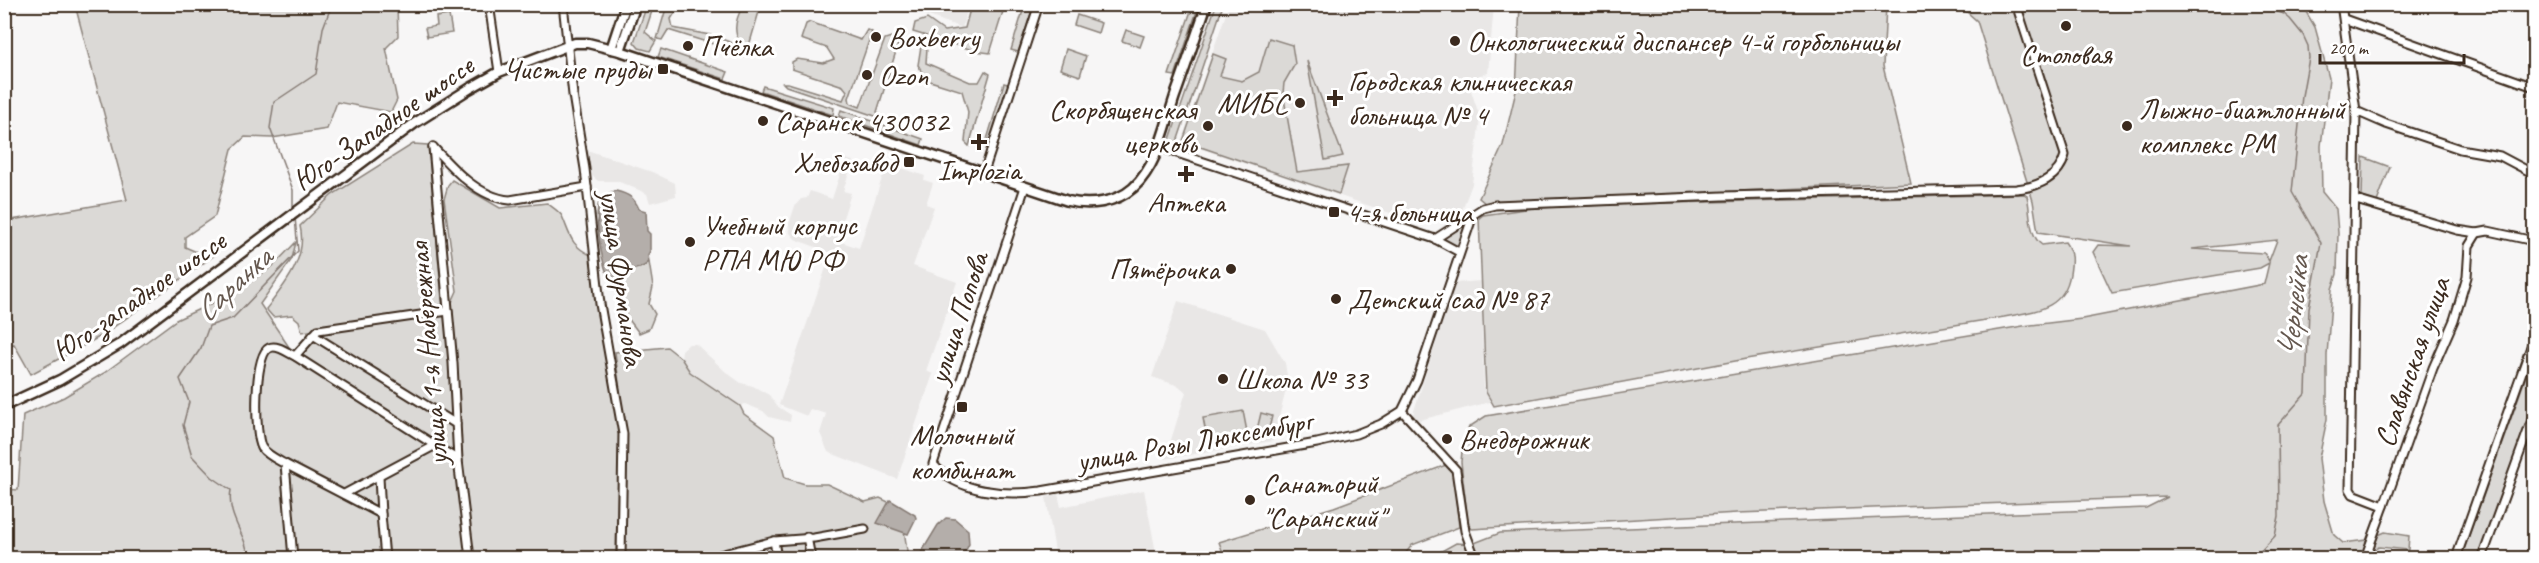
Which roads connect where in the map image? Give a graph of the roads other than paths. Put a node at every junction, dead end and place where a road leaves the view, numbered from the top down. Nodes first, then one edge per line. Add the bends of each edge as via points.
1 (489, 4) edge
2 (562, 4) edge
3 (626, 4) edge
4 (636, 4) edge
5 (1039, 4) edge
6 (1207, 4) edge
7 (2016, 4) edge
8 (2342, 4) edge
9 (2344, 19) junction
10 (567, 45) junction
11 (616, 50) junction
12 (500, 72) junction
13 (2535, 87) edge
14 (2356, 111) junction
15 (1159, 147) junction
16 (984, 172) junction
17 (2535, 174) edge
18 (587, 187) junction
19 (1025, 187) junction
20 (2356, 200) junction
21 (294, 214) joint
22 (1473, 215) junction
23 (2477, 233) junction
24 (1435, 239) junction
25 (2535, 241) edge
26 (1459, 252) junction
27 (448, 311) junction
28 (313, 335) junction
29 (2535, 338) edge
30 (295, 356) junction
31 (4, 406) edge
32 (1402, 411) junction
33 (2535, 414) edge
34 (456, 424) junction
35 (434, 446) junction
36 (458, 460) junction
37 (285, 464) junction
38 (933, 464) joint
39 (379, 477) junction
40 (344, 494) junction
41 (2384, 506) junction
42 (381, 514) junction
43 (865, 529) dead end
44 (807, 537) junction
45 (774, 541) junction
46 (737, 550) junction
47 (293, 558) edge
48 (385, 558) edge
49 (470, 558) edge
50 (621, 558) edge
51 (708, 558) edge
52 (746, 558) edge
53 (777, 558) edge
54 (811, 558) edge
55 (1476, 558) edge
56 (2366, 558) edge
57 (2456, 558) edge
58 (2482, 558) edge

1 - 12 street
2 - 10 street, улица Фурманова
3 - 11 main road
4 - 11 main road
5 - 16 street
6 - 15 main road
7 - 22 street via 2065,155 2060,168 2047,181 2016,189 1495,205
8 - 9 street
9 - 13 street
9 - 14 street
10 - 11 main road via 581,43
10 - 12 main road, Юго-Западное шоссе
10 - 18 street, улица Фурманова
11 - 16 main road
12 - 21 main road, Юго-Западное шоссе via 415,123
14 - 17 street via 2460,149 2500,156
14 - 20 street
15 - 19 main road via 1133,188 1110,200 1089,204 1068,201
15 - 24 street
16 - 19 main road
18 - 27 street, улица 1-я Набережная via 498,200 455,171 433,147
18 - 50 street, улица Фурманова via 600,304 623,434
19 - 38 street, улица Попова
20 - 23 street
20 - 41 street via 2350,489 2353,494
21 - 31 main road, Юго-западное шоссе via 95,361
22 - 24 street
22 - 26 street
23 - 25 street via 2488,231
23 - 41 street, Славянская улица via 2469,246 2467,277 2454,320
24 - 26 street
26 - 32 street via 1417,380
27 - 28 street via 318,330
27 - 34 street, улица 1-я Набережная
28 - 30 street
28 - 34 street
29 - 57 street
30 - 35 street
30 - 37 street via 276,347 268,348 263,353 257,385 262,447
32 - 38 street, улица Розы Люксембург via 1356,434 1317,443 1016,495 968,486 944,477
32 - 55 street via 1456,470 1465,531
33 - 58 street
34 - 36 street, улица 1-я Набережная
35 - 36 street
35 - 39 street
36 - 49 street, улица 1-я Набережная
37 - 40 street
37 - 47 street
39 - 40 street
39 - 42 street
40 - 42 street
41 - 56 street, Славянская улица
42 - 48 street
43 - 44 street
44 - 45 street
44 - 54 street
45 - 46 street
45 - 53 street
46 - 51 street
46 - 52 street

